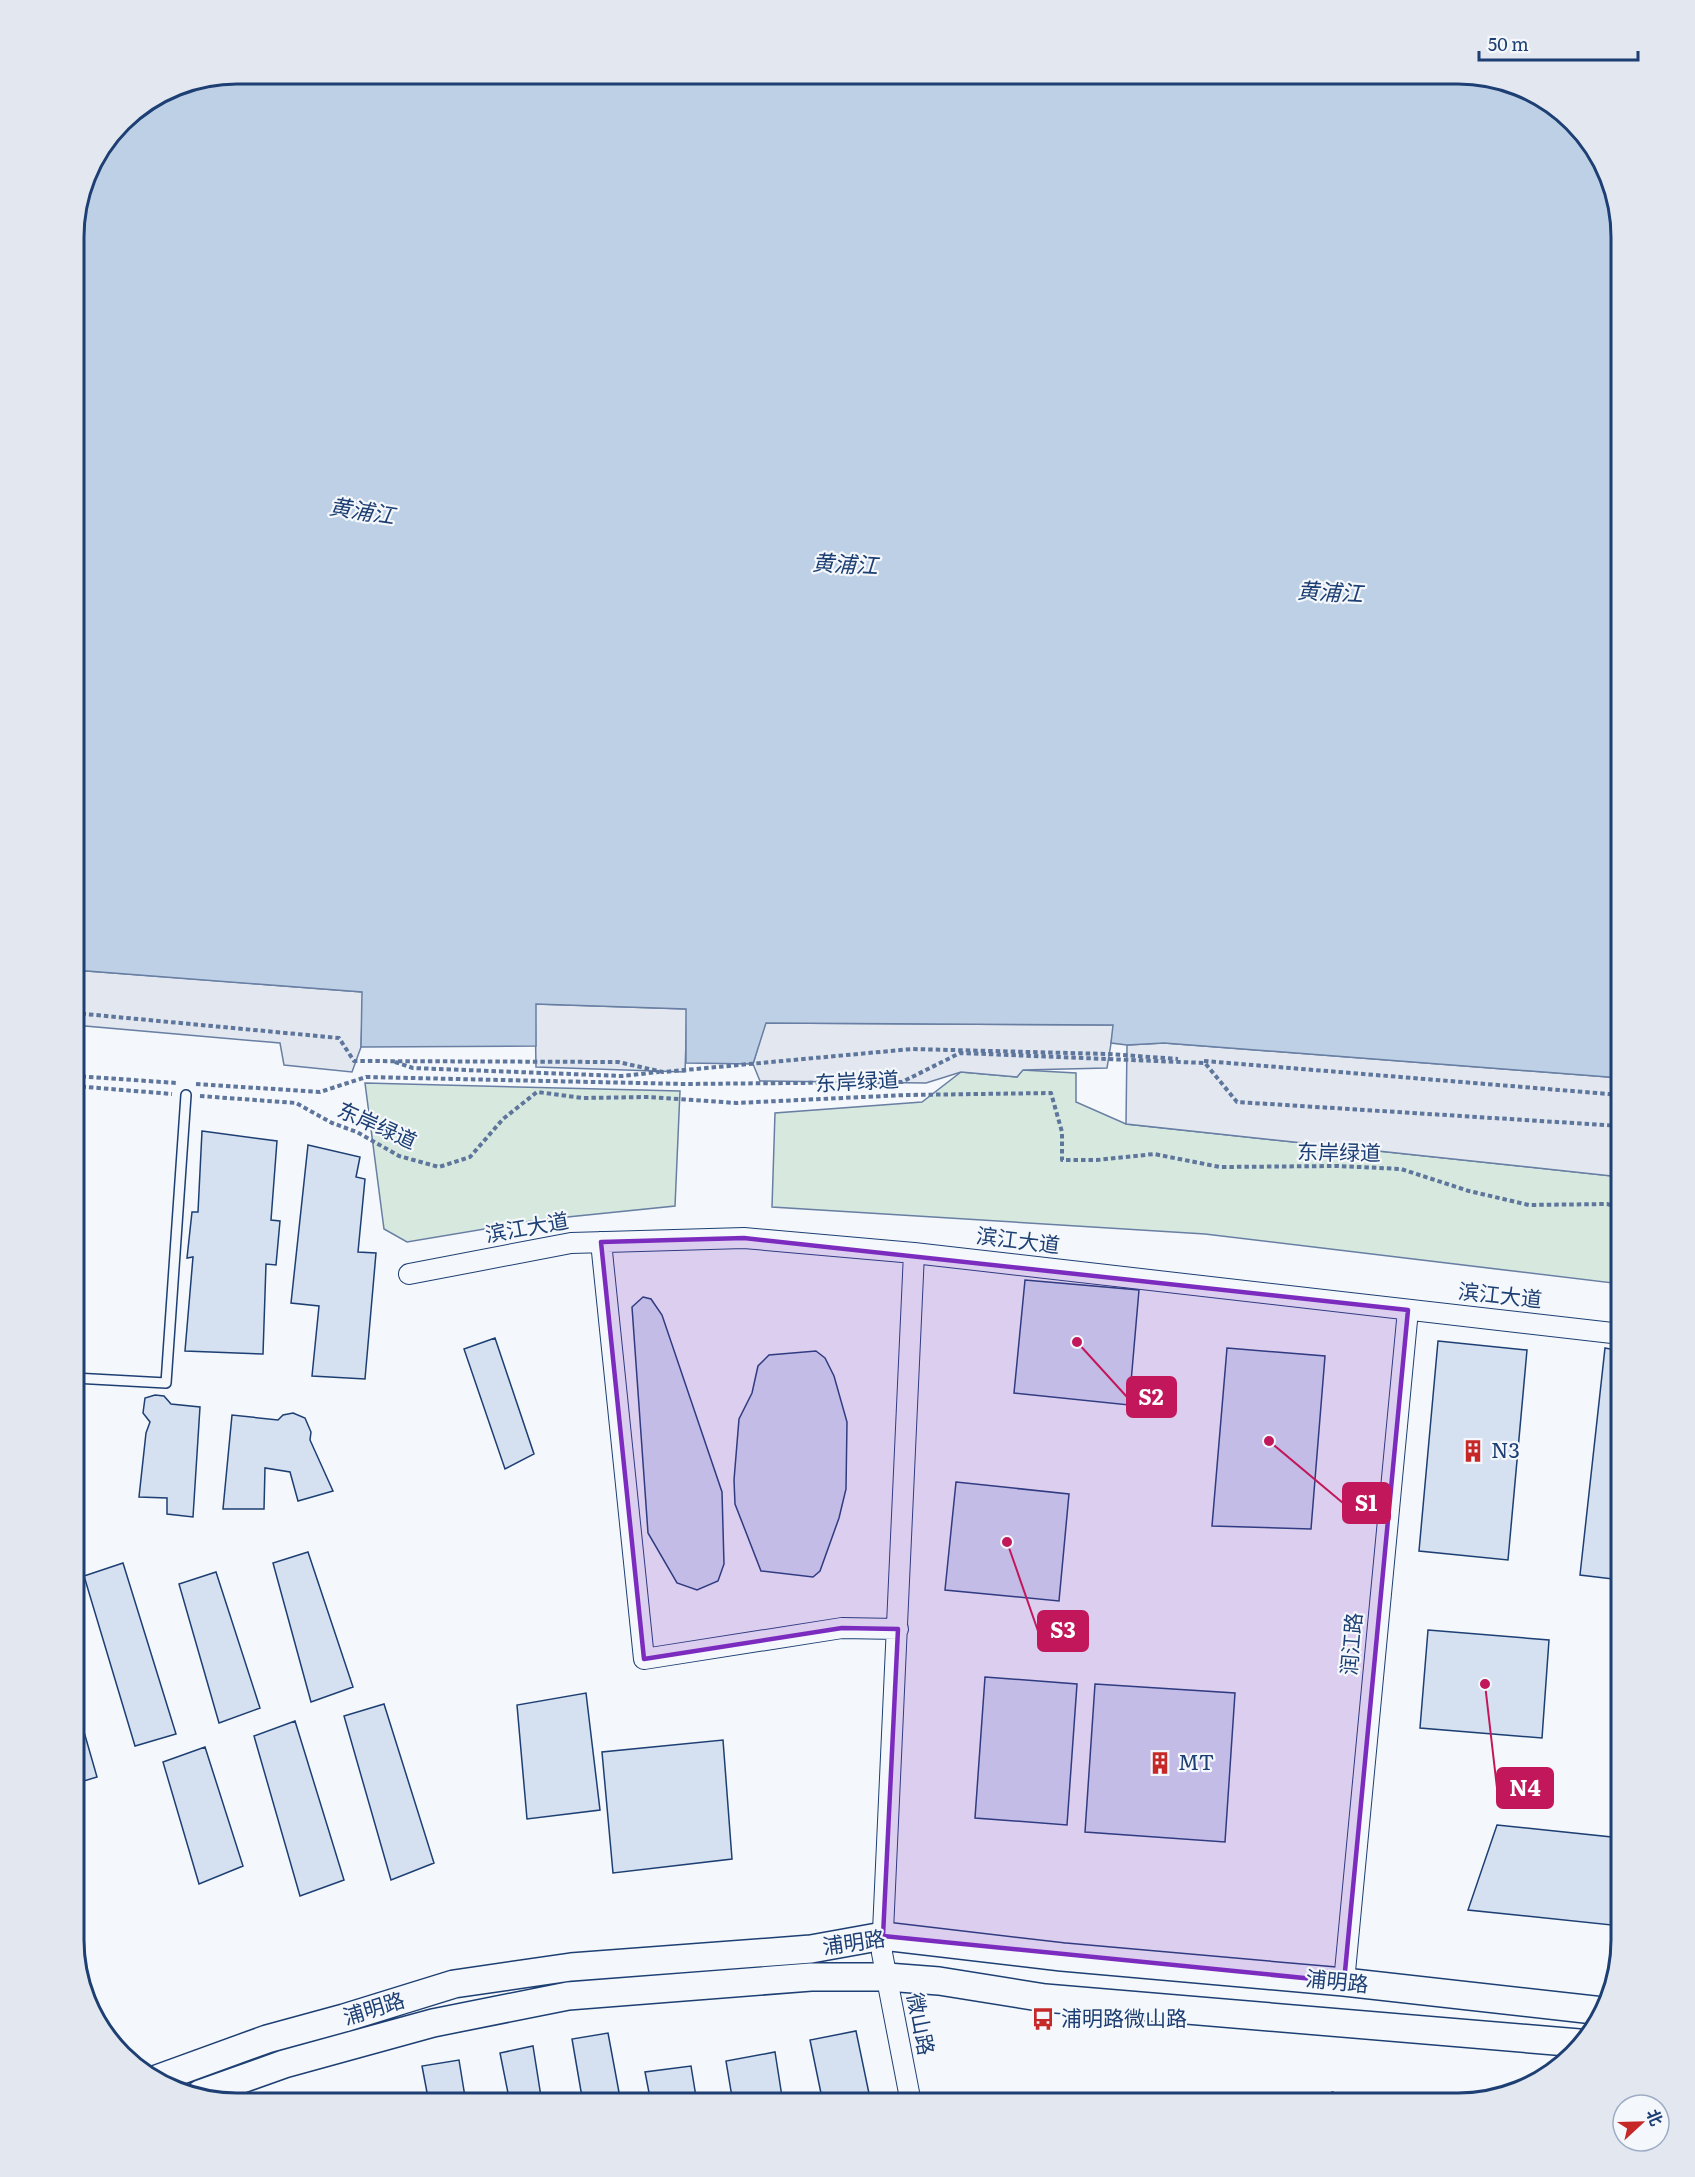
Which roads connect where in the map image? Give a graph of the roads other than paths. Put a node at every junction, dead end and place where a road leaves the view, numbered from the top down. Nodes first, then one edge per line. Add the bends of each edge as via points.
1 (186, 1095) road end
2 (601, 1242) junction
3 (914, 1253) junction
4 (408, 1274) dead end
5 (1408, 1310) junction
6 (1611, 1333) edge
7 (84, 1379) edge
8 (898, 1629) junction
9 (884, 1956) junction
10 (1344, 1982) junction
11 (1594, 2010) edge
12 (1572, 2042) edge
13 (166, 2075) edge
14 (210, 2090) edge
15 (909, 2093) edge

1 - 7 lane via 165,1383
2 - 3 street, 滨江大道 via 744,1238
2 - 4 street, 滨江大道 via 572,1243
2 - 8 street via 644,1659 842,1628
3 - 5 street, 滨江大道
3 - 8 street, 微山路
5 - 6 street, 滨江大道
5 - 10 street, 润江路
8 - 9 street, 微山路
9 - 10 main road, 浦明路 via 1062,1957
9 - 12 main road, 浦明路 via 939,1981 1045,1998
9 - 13 main road, 浦明路 via 812,1948 571,1967 454,1984 267,2039
9 - 14 main road, 浦明路 via 812,1977 568,1996 433,2023 284,2064
9 - 15 street, 微山路
10 - 11 main road, 浦明路

